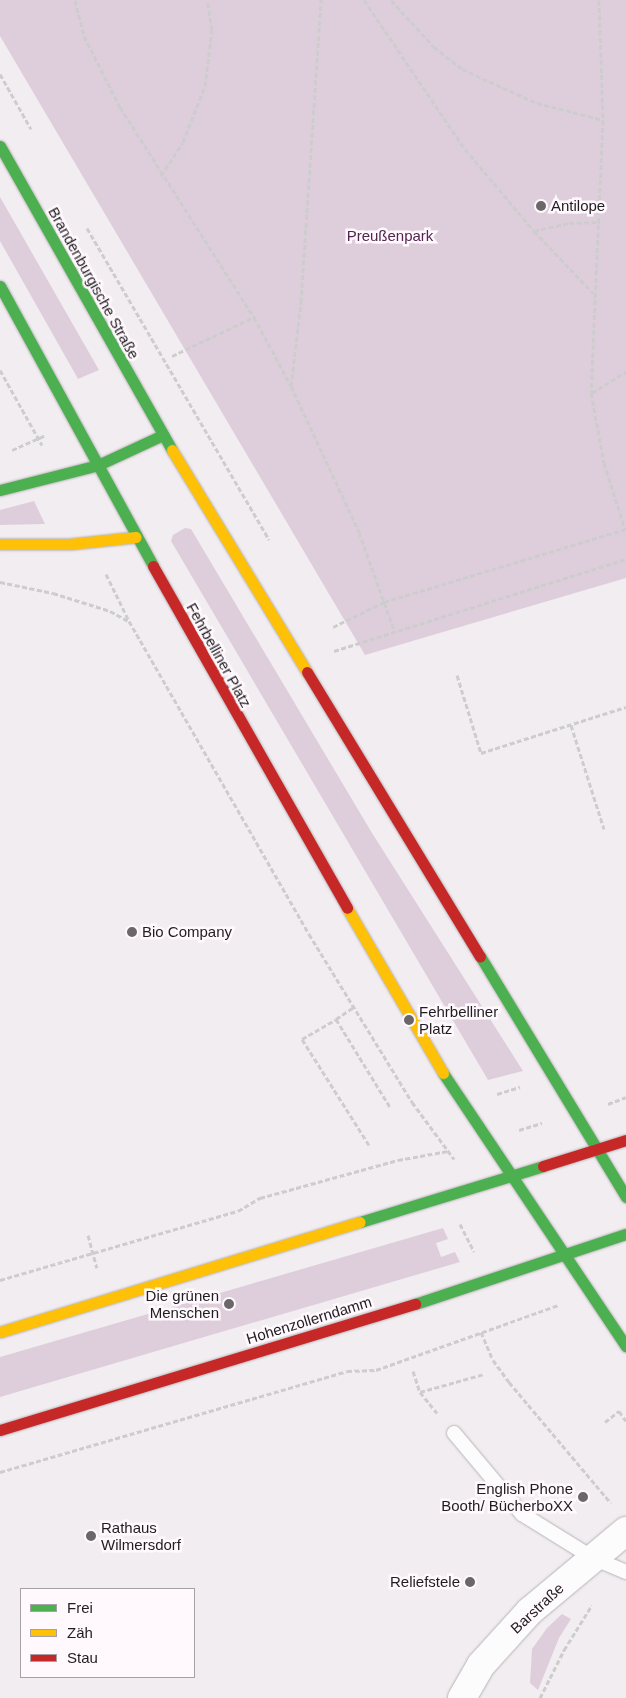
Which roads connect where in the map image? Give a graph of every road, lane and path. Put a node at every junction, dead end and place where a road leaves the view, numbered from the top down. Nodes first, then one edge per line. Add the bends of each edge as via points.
1 (75, 0) edge
2 (207, 0) edge
3 (321, 0) edge
4 (364, 0) edge
5 (391, 0) edge
6 (599, 0) edge
7 (0, 74) edge
8 (604, 120) junction
9 (34, 135) dead end
10 (0, 146) edge
11 (162, 176) junction
12 (84, 221) dead end
13 (600, 222) junction
14 (534, 231) junction
15 (0, 286) edge
16 (593, 293) junction
17 (254, 317) junction
18 (172, 356) dead end
19 (0, 370) edge
20 (626, 372) edge
21 (291, 386) junction
22 (591, 393) junction
23 (20, 404) dead end
24 (163, 435) junction
25 (37, 439) dead end
26 (8, 452) dead end
27 (98, 465) junction
28 (0, 490) edge
29 (625, 529) edge
30 (136, 537) junction
31 (0, 544) edge
32 (273, 547) dead end
33 (626, 559) edge
34 (0, 582) edge
35 (114, 589) dead end
36 (384, 602) junction
37 (129, 621) junction
38 (334, 627) dead end
39 (394, 630) junction
40 (331, 644) dead end
41 (334, 651) junction
42 (339, 658) dead end
43 (456, 675) dead end
44 (626, 708) edge
45 (571, 725) junction
46 (604, 829) dead end
47 (354, 1007) junction
48 (336, 1019) junction
49 (523, 1087) dead end
50 (497, 1094) dead end
51 (412, 1102) dead end
52 (390, 1106) dead end
53 (626, 1140) edge
54 (369, 1145) dead end
55 (596, 1149) junction
56 (398, 1160) dead end
57 (511, 1176) junction
58 (626, 1197) edge
59 (459, 1222) dead end
60 (626, 1234) edge
61 (476, 1257) dead end
62 (566, 1257) junction
63 (0, 1280) edge
64 (494, 1328) dead end
65 (0, 1332) edge
66 (481, 1332) junction
67 (626, 1346) edge
68 (413, 1371) dead end
69 (484, 1374) dead end
70 (626, 1421) edge
71 (605, 1422) dead end
72 (0, 1430) edge
73 (454, 1433) dead end
74 (0, 1472) edge
75 (614, 1507) dead end
76 (626, 1531) edge
77 (593, 1558) junction
78 (626, 1572) edge
79 (596, 1601) dead end
80 (462, 1698) edge
81 (540, 1698) edge

1 - 11 path via 84,36 120,106
2 - 11 path via 212,30 205,86 183,142
3 - 21 path via 301,302
4 - 14 path via 465,148
5 - 8 path via 434,47 462,69 537,103
6 - 8 path
7 - 9 path
8 - 13 path
10 - 24 main road, Brandenburgische Straße
11 - 17 path
12 - 32 path
13 - 14 path via 569,223
13 - 16 path
14 - 16 path
15 - 27 main road
16 - 22 path
17 - 18 path
17 - 21 path
19 - 23 path
20 - 22 path
21 - 36 path via 359,532
22 - 29 path via 604,463
24 - 27 main road
24 - 55 main road
25 - 26 path
27 - 28 main road
27 - 30 main road
29 - 36 path
30 - 31 main road via 70,544
30 - 57 main road, Fehrbelliner Platz via 449,1083
33 - 39 path
34 - 37 path via 97,607
35 - 37 path
36 - 38 path
36 - 39 path
37 - 47 path
39 - 41 path
40 - 41 path
41 - 42 path
43 - 45 path via 482,753
44 - 45 path
45 - 46 path
47 - 48 path
47 - 51 path
48 - 52 path
48 - 54 path via 302,1040
49 - 50 path
53 - 55 main road
55 - 57 main road
55 - 58 main road
56 - 63 path via 260,1198 238,1211
57 - 62 main road, Fehrbelliner Platz
57 - 65 main road
59 - 61 path
60 - 62 main road, Hohenzollerndamm
62 - 67 main road, Fehrbelliner Platz
62 - 72 main road, Hohenzollerndamm
64 - 66 path
66 - 74 path via 376,1370 347,1371
66 - 75 path via 493,1360 509,1382
68 - 69 path via 420,1392
70 - 71 path via 619,1411
73 - 77 lane via 522,1514
76 - 77 street, Barstraße
77 - 78 lane
77 - 80 street, Barstraße via 530,1610 481,1665
79 - 81 path via 564,1650

